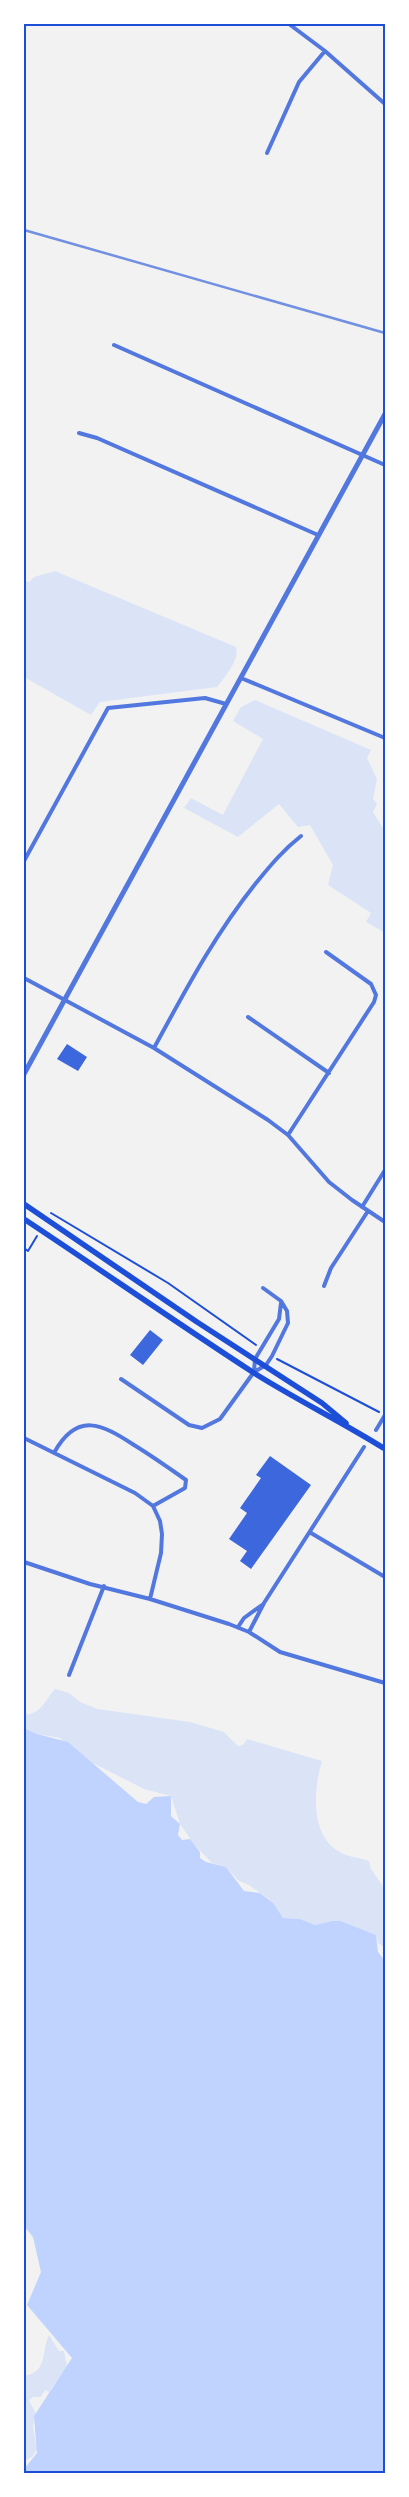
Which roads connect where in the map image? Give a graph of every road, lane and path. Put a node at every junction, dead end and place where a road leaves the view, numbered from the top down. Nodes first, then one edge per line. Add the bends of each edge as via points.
1 (289, 24) edge
2 (325, 51) junction
3 (385, 104) edge
4 (267, 153) dead end
5 (114, 345) dead end
6 (385, 414) edge
7 (78, 434) dead end
8 (362, 455) junction
9 (385, 465) edge
10 (318, 535) junction
11 (240, 678) junction
12 (226, 704) junction
13 (385, 738) edge
14 (300, 836) dead end
15 (24, 861) edge
16 (326, 952) dead end
17 (24, 978) edge
18 (64, 1000) junction
19 (248, 1017) dead end
20 (154, 1048) junction
21 (329, 1073) junction
22 (24, 1074) edge
23 (288, 1135) junction
24 (385, 1170) edge
25 (24, 1204) edge
26 (362, 1207) junction
27 (368, 1211) junction
28 (52, 1212) dead end
29 (24, 1219) edge
30 (385, 1222) edge
31 (38, 1234) dead end
32 (24, 1248) edge
33 (324, 1286) dead end
34 (263, 1288) dead end
35 (280, 1301) junction
36 (261, 1349) junction
37 (272, 1356) junction
38 (255, 1359) junction
39 (266, 1365) junction
40 (254, 1372) junction
41 (121, 1379) dead end
42 (385, 1415) edge
43 (376, 1430) dead end
44 (356, 1431) junction
45 (24, 1438) edge
46 (364, 1447) dead end
47 (385, 1449) edge
48 (54, 1453) junction
49 (153, 1506) junction
50 (311, 1533) junction
51 (24, 1562) edge
52 (385, 1577) edge
53 (104, 1586) junction
54 (150, 1599) junction
55 (264, 1603) junction
56 (238, 1627) junction
57 (249, 1632) junction
58 (69, 1675) dead end
59 (385, 1683) edge

1 - 2 street
2 - 3 street
2 - 4 street via 299,82
5 - 8 street
6 - 8 street
7 - 10 street via 98,438
8 - 9 street
8 - 10 street
10 - 11 street
11 - 12 street
11 - 13 street
12 - 15 street via 205,698 108,708
12 - 18 street
14 - 20 street via 285,848 232,912 208,948
16 - 21 street via 372,984 376,995
17 - 18 street
18 - 20 street
18 - 22 street
19 - 21 street
20 - 23 street
21 - 23 street
23 - 26 street via 317,1170
24 - 26 street
25 - 38 main road
26 - 27 street
27 - 30 street
27 - 33 street via 330,1268
28 - 36 path via 168,1283
29 - 40 main road
31 - 32 path via 28,1251
34 - 35 street
35 - 36 street via 279,1319
35 - 37 street via 287,1311 288,1323
36 - 38 street
37 - 39 street
37 - 42 path
38 - 39 main road
38 - 40 street
39 - 40 street
39 - 44 main road
40 - 41 street via 220,1419 202,1428 189,1425
40 - 44 main road
42 - 43 street
44 - 47 main road
45 - 48 street
46 - 50 street
48 - 49 street via 135,1493
48 - 49 street via 65,1436 77,1428 93,1424 109,1428 186,1480 185,1488
49 - 54 street via 162,1534
50 - 52 street
50 - 55 street
51 - 53 street via 81,1582
53 - 54 street
53 - 58 street
54 - 56 street
55 - 56 street via 244,1618
55 - 57 street
56 - 57 street
57 - 59 street via 280,1652

